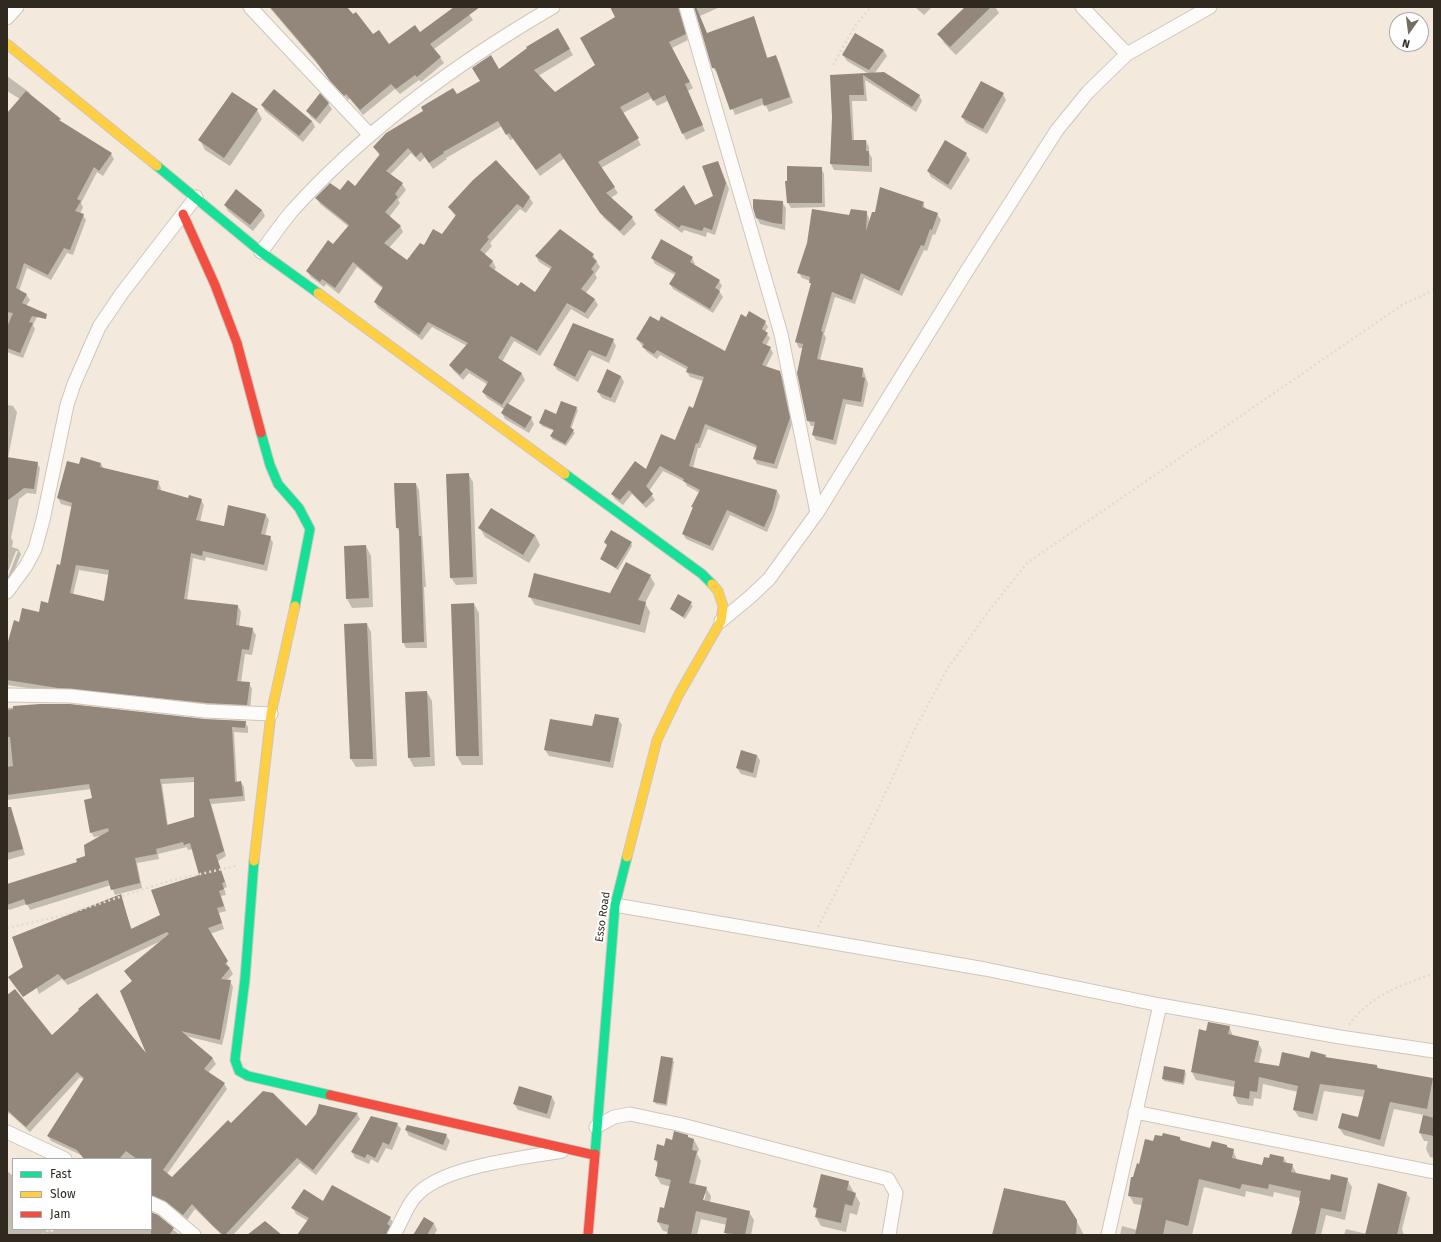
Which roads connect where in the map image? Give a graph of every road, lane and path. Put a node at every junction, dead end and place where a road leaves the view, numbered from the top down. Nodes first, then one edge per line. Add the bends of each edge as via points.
1 (17, 7) edge
2 (250, 7) edge
3 (553, 7) edge
4 (686, 7) edge
5 (871, 7) edge
6 (1082, 7) edge
7 (1210, 7) edge
8 (7, 18) edge
9 (7, 44) edge
10 (1127, 54) junction
11 (833, 65) dead end
12 (370, 136) junction
13 (196, 197) junction
14 (183, 214) junction
15 (261, 252) junction
16 (1434, 290) edge
17 (818, 513) junction
18 (9, 588) edge
19 (720, 621) junction
20 (7, 695) edge
21 (271, 714) junction
22 (254, 862) junction
23 (615, 905) junction
24 (7, 928) edge
25 (812, 938) junction
26 (1434, 973) edge
27 (1160, 1005) junction
28 (1340, 1037) junction
29 (1434, 1051) edge
30 (1135, 1112) junction
31 (596, 1127) junction
32 (7, 1132) edge
33 (569, 1150) junction
34 (594, 1155) junction
35 (63, 1158) edge
36 (1434, 1172) edge
37 (152, 1203) edge
38 (194, 1235) edge
39 (394, 1235) edge
40 (588, 1235) edge
41 (889, 1235) edge
42 (1108, 1235) edge

1 - 8 street
2 - 12 street
3 - 12 street via 494,42 439,80
4 - 17 street via 781,334
5 - 11 path via 855,26
6 - 10 street
7 - 10 street
9 - 13 street
10 - 17 street via 1088,92 1058,130 968,268
12 - 15 street via 291,212
13 - 14 street
13 - 15 street
14 - 18 street via 99,326 67,405 35,549
14 - 21 street via 215,285 237,343 270,465 278,484 299,508 310,529
15 - 19 street via 702,574 718,591 723,606
16 - 25 path via 1402,305 1027,563 947,669
17 - 19 street via 769,579
19 - 23 street, Esso Road via 679,694 657,740
20 - 21 street via 70,696 206,711
21 - 22 street
22 - 24 path via 168,881 61,916
22 - 33 street via 245,979 235,1060 239,1071 248,1076
23 - 25 street
23 - 31 street, Esso Road
25 - 27 street via 985,969
26 - 28 path via 1375,998 1356,1014
27 - 28 street
27 - 30 street
28 - 29 street
30 - 36 street
30 - 42 street
31 - 34 street, Esso Road
31 - 41 street via 614,1117 630,1114 682,1125 888,1179 896,1193
32 - 35 street
33 - 34 street
33 - 39 street via 462,1170 434,1181 415,1197
34 - 40 street, Esso Road
37 - 38 street via 162,1208

